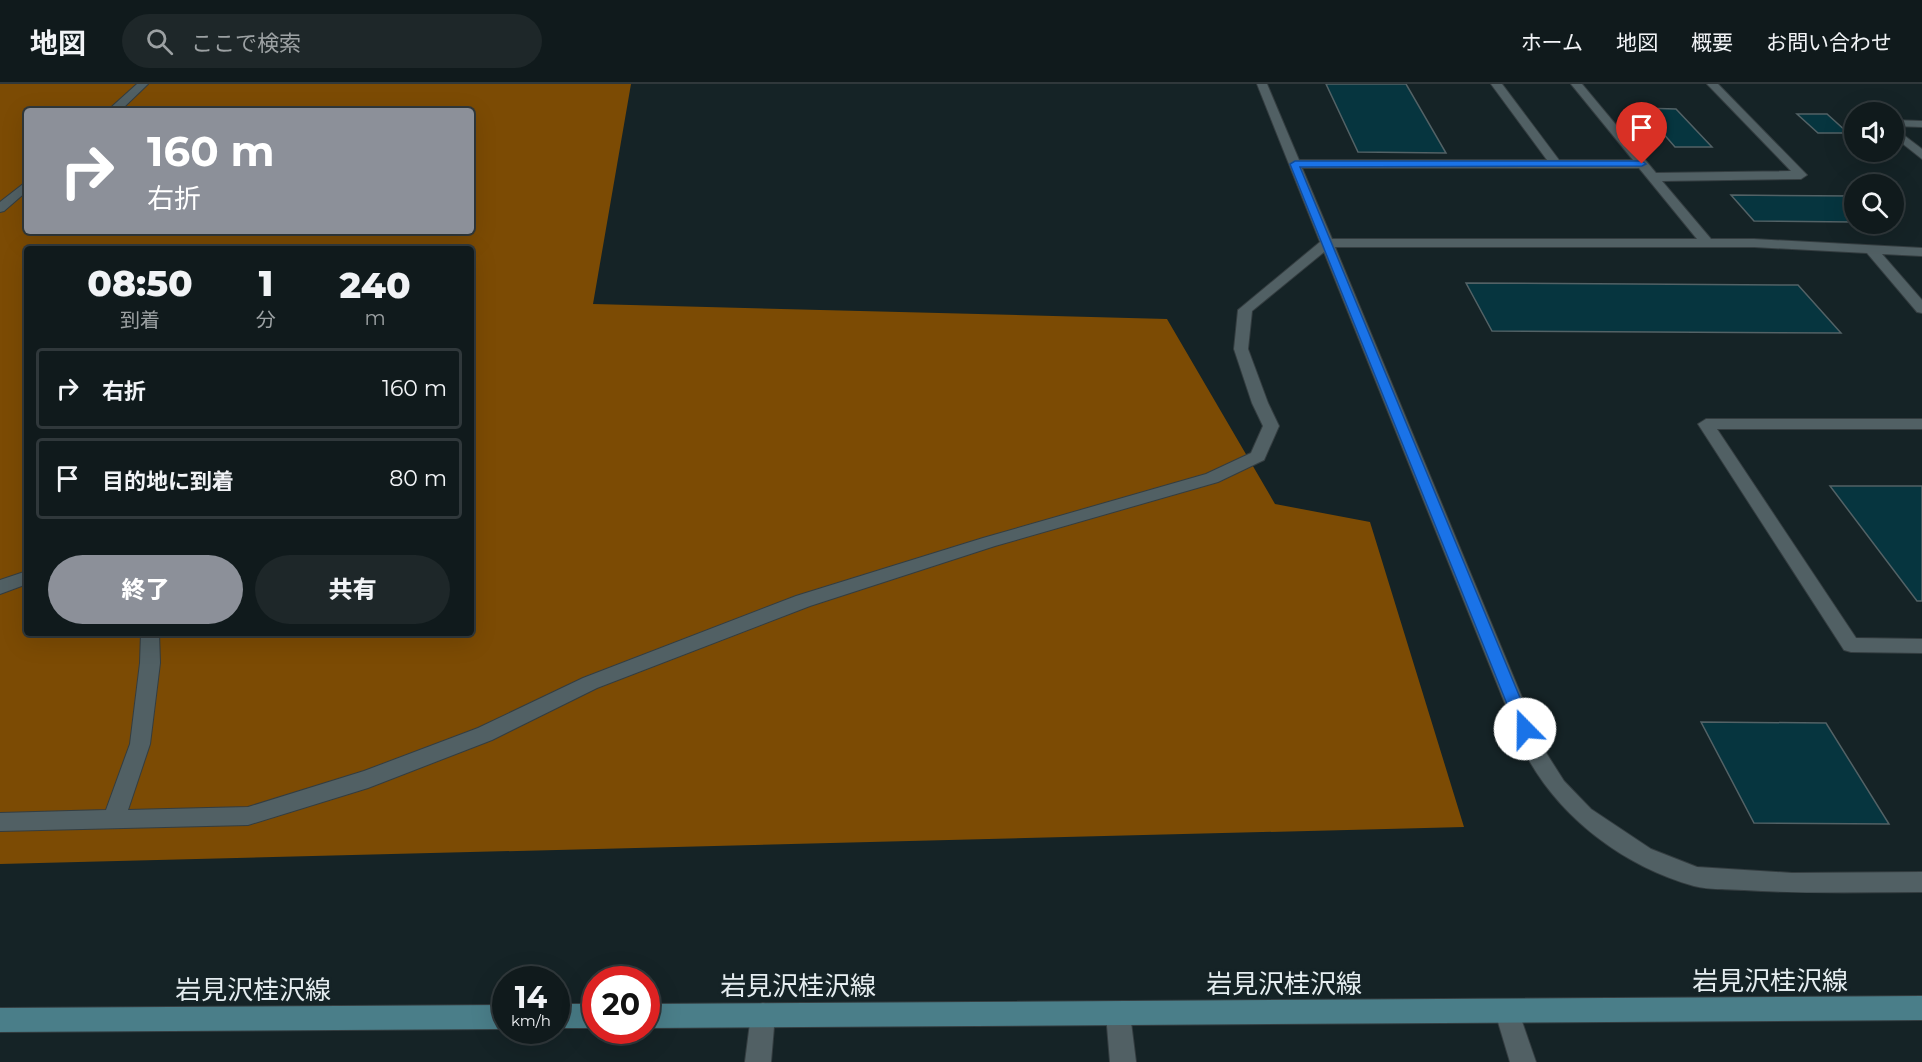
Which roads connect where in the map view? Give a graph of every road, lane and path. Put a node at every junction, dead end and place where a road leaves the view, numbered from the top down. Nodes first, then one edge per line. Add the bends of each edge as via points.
1 (143, 84) edge
2 (1262, 84) edge
3 (1496, 84) edge
4 (1576, 84) edge
5 (1712, 84) edge
6 (116, 108) edge
7 (1904, 123) edge
8 (1922, 124) edge
9 (1904, 139) edge
10 (1922, 155) edge
11 (1295, 164) junction
12 (1556, 164) junction
13 (1642, 164) junction
14 (1653, 177) junction
15 (24, 188) edge
16 (0, 208) edge
17 (1327, 243) junction
18 (1707, 243) junction
19 (1870, 248) junction
20 (1922, 252) edge
21 (1922, 309) edge
22 (1922, 424) edge
23 (24, 579) edge
24 (0, 586) edge
25 (150, 636) edge
26 (1922, 646) edge
27 (114, 819) junction
28 (0, 822) edge
29 (1922, 882) edge
30 (1922, 1008) edge
31 (1507, 1011) junction
32 (1118, 1014) junction
33 (763, 1015) junction
34 (660, 1016) edge
35 (492, 1017) edge
36 (0, 1020) edge
37 (758, 1062) edge
38 (1123, 1062) edge
39 (1523, 1062) edge

1 - 6 street
2 - 11 street
3 - 12 street
4 - 13 street
5 - 14 street via 1801,175
7 - 8 street
9 - 10 street
11 - 12 street
11 - 17 street
12 - 13 street
13 - 14 street
14 - 18 street
15 - 16 street
17 - 18 street
17 - 27 street via 1245,310 1241,349 1271,426 1258,456 1212,478 802,601 590,683 485,734 368,779 248,816
17 - 29 street via 1534,751 1557,787 1583,815 1643,855 1696,877
18 - 19 street
19 - 20 street
19 - 21 street
22 - 26 street via 1706,424 1851,645
23 - 24 street
25 - 27 street via 140,744
27 - 28 street
30 - 31 main road, 岩見沢桂沢線
31 - 32 main road, 岩見沢桂沢線
31 - 39 street
32 - 33 main road, 岩見沢桂沢線
32 - 38 street
33 - 34 main road, 岩見沢桂沢線
33 - 37 street
35 - 36 main road, 岩見沢桂沢線

